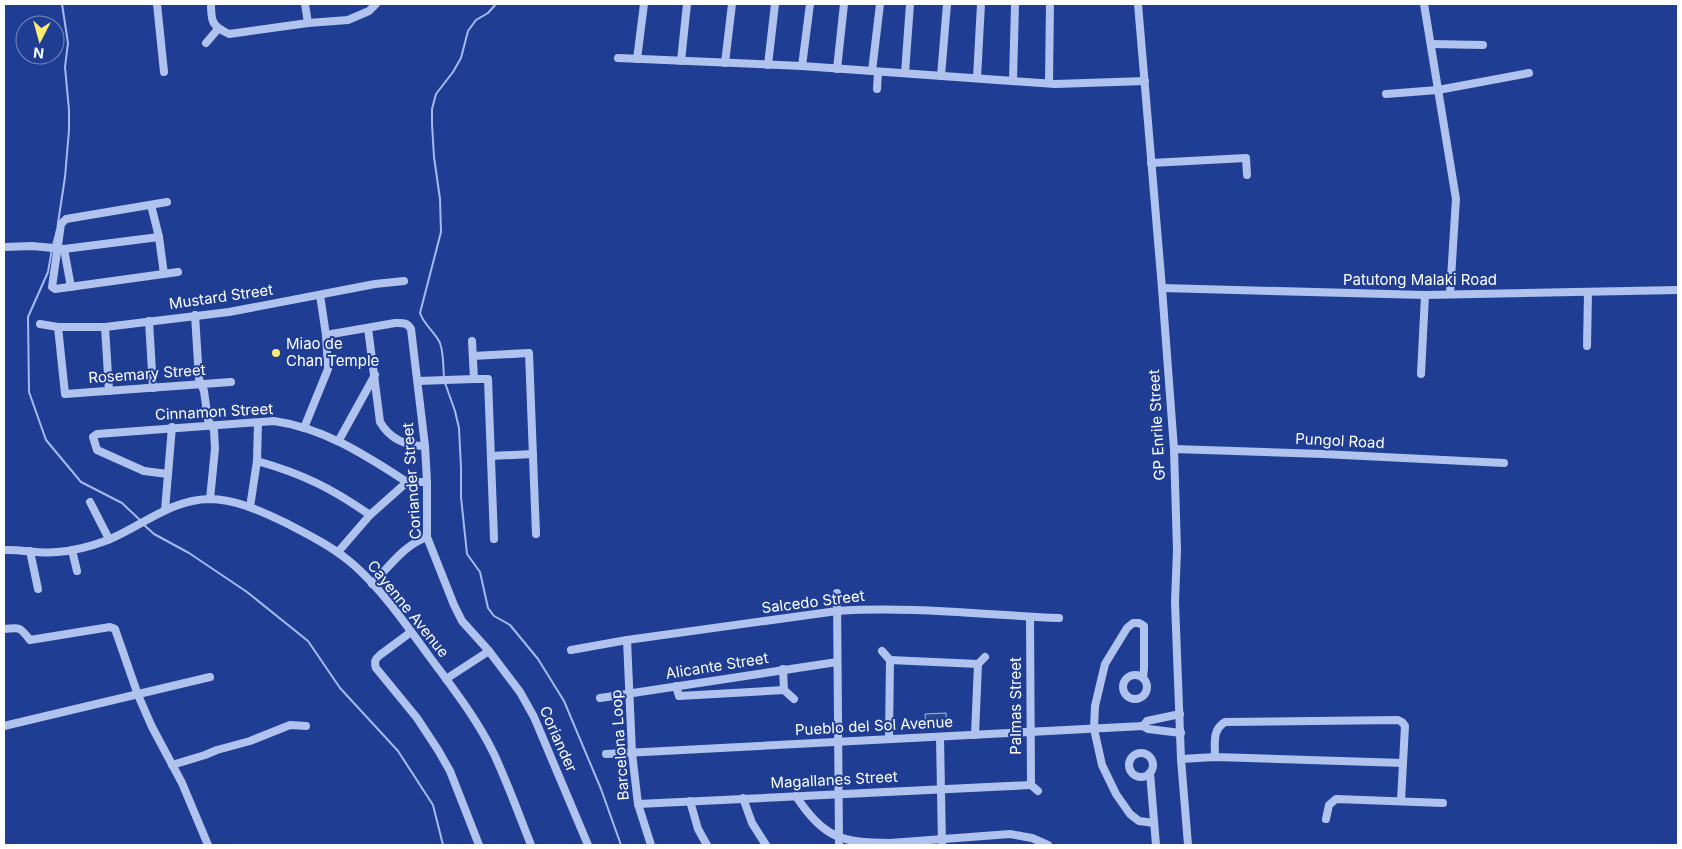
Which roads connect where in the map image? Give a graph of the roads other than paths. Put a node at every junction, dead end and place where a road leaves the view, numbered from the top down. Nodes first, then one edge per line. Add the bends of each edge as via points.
1 (157, 4) edge
2 (211, 4) edge
3 (305, 4) edge
4 (376, 4) edge
5 (644, 4) edge
6 (687, 4) edge
7 (732, 4) edge
8 (775, 4) edge
9 (810, 4) edge
10 (844, 4) edge
11 (880, 4) edge
12 (910, 4) edge
13 (947, 4) edge
14 (981, 4) edge
15 (1015, 4) edge
16 (1050, 4) edge
17 (1138, 4) edge
18 (1424, 4) edge
19 (308, 23) junction
20 (218, 29) junction
21 (206, 43) dead end
22 (1431, 44) junction
23 (1483, 45) dead end
24 (618, 58) dead end
25 (638, 59) junction
26 (681, 61) junction
27 (725, 63) junction
28 (768, 65) junction
29 (802, 66) junction
30 (837, 69) junction
31 (875, 71) junction
32 (164, 72) dead end
33 (905, 73) junction
34 (1528, 73) dead end
35 (941, 76) junction
36 (977, 78) junction
37 (1013, 81) junction
38 (1145, 81) junction
39 (1049, 83) junction
40 (877, 89) dead end
41 (1438, 90) junction
42 (1386, 94) dead end
43 (1151, 163) junction
44 (1247, 175) dead end
45 (167, 202) dead end
46 (151, 206) junction
47 (159, 238) junction
48 (4, 247) edge
49 (56, 248) junction
50 (178, 272) dead end
51 (164, 274) junction
52 (404, 281) dead end
53 (72, 287) junction
54 (1162, 288) junction
55 (1678, 290) edge
56 (1588, 293) junction
57 (1450, 294) junction
58 (320, 295) junction
59 (1425, 295) junction
60 (195, 315) junction
61 (149, 321) junction
62 (40, 324) dead end
63 (58, 327) junction
64 (105, 327) junction
65 (368, 328) junction
66 (326, 335) junction
67 (472, 340) dead end
68 (1587, 346) dead end
69 (472, 356) junction
70 (1421, 374) dead end
71 (375, 375) junction
72 (474, 379) junction
73 (231, 382) dead end
74 (418, 382) junction
75 (203, 384) junction
76 (153, 388) junction
77 (110, 391) junction
78 (258, 423) junction
79 (211, 426) junction
80 (172, 428) junction
81 (304, 428) junction
82 (339, 440) junction
83 (425, 446) junction
84 (1174, 449) junction
85 (533, 454) junction
86 (491, 456) junction
87 (257, 461) junction
88 (1504, 463) dead end
89 (168, 474) junction
90 (407, 482) junction
91 (427, 482) junction
92 (210, 499) junction
93 (90, 502) dead end
94 (250, 507) junction
95 (165, 510) junction
96 (370, 515) junction
97 (536, 534) dead end
98 (427, 537) junction
99 (109, 539) junction
100 (494, 539) dead end
101 (4, 550) edge
102 (72, 550) junction
103 (30, 551) junction
104 (338, 552) junction
105 (77, 570) dead end
106 (372, 584) junction
107 (38, 589) dead end
108 (837, 593) dead end
109 (837, 611) junction
110 (1030, 617) junction
111 (1059, 618) dead end
112 (4, 629) edge
113 (411, 632) junction
114 (627, 640) junction
115 (571, 650) dead end
116 (489, 651) junction
117 (882, 651) dead end
118 (985, 657) dead end
119 (890, 660) junction
120 (837, 662) junction
121 (978, 664) junction
122 (784, 669) junction
123 (210, 677) dead end
124 (1143, 678) dead end
125 (446, 680) junction
126 (676, 686) junction
127 (784, 690) junction
128 (630, 693) junction
129 (138, 695) junction
130 (600, 698) dead end
131 (794, 698) dead end
132 (1180, 714) junction
133 (4, 726) edge
134 (306, 726) dead end
135 (1143, 726) junction
136 (1094, 729) junction
137 (1030, 732) junction
138 (1181, 733) junction
139 (975, 735) junction
140 (940, 737) junction
141 (889, 739) junction
142 (837, 742) junction
143 (632, 753) junction
144 (606, 754) dead end
145 (1215, 757) junction
146 (1181, 759) junction
147 (1403, 763) junction
148 (172, 765) junction
149 (1150, 773) dead end
150 (1031, 785) junction
151 (941, 788) junction
152 (1038, 791) dead end
153 (838, 794) junction
154 (796, 796) junction
155 (743, 798) junction
156 (690, 801) junction
157 (1401, 801) junction
158 (1443, 803) dead end
159 (638, 804) junction
160 (1326, 819) dead end
161 (1154, 823) junction
162 (839, 842) edge
163 (942, 842) edge
164 (890, 844) edge
165 (208, 845) edge
166 (479, 845) edge
167 (531, 845) edge
168 (588, 845) edge
169 (651, 845) edge
170 (706, 845) edge
171 (766, 845) edge
172 (1048, 845) edge
173 (1156, 845) edge
174 (1188, 845) edge

1 - 32 street
2 - 20 street via 212,21
3 - 19 street
4 - 19 street via 369,11 348,20
5 - 25 street
6 - 26 street
7 - 27 street
8 - 28 street
9 - 29 street
10 - 30 street
11 - 31 street
12 - 33 street
13 - 35 street
14 - 36 street
15 - 37 street
16 - 39 street
17 - 38 street, GP Enrile Street
18 - 22 street
19 - 20 street via 229,34
20 - 21 street
22 - 23 street
22 - 41 street
24 - 25 street
25 - 26 street
26 - 27 street
27 - 28 street
28 - 29 street
29 - 30 street
30 - 31 street
31 - 33 street
31 - 40 street
33 - 35 street
34 - 41 street
35 - 36 street
36 - 37 street
37 - 39 street
38 - 39 street
38 - 43 street, GP Enrile Street
41 - 42 street
41 - 57 street via 1456,199
43 - 44 street via 1246,158
43 - 54 street, GP Enrile Street
45 - 46 street
46 - 47 street
46 - 49 street via 66,219 61,224
47 - 49 street
47 - 51 street
48 - 49 street
49 - 53 street
49 - 53 street via 52,289
50 - 51 street
51 - 53 street
52 - 58 street, Mustard Street
54 - 59 street, Patutong Malaki Road
54 - 84 street, GP Enrile Street
55 - 56 street, Patutong Malaki Road
56 - 57 street, Patutong Malaki Road
56 - 68 street
57 - 59 street, Patutong Malaki Road
58 - 60 street, Mustard Street
58 - 66 street
59 - 70 street
60 - 61 street, Mustard Street
60 - 75 street via 199,379
61 - 64 street, Mustard Street
61 - 76 street
62 - 63 street, Mustard Street
63 - 64 street, Mustard Street
63 - 77 street, Rosemary Street via 65,394
64 - 77 street
65 - 66 street
65 - 71 street
65 - 74 street, Coriander Street via 408,324
66 - 81 street via 328,369
67 - 69 street
69 - 72 street
69 - 85 street via 529,353
71 - 82 street
71 - 83 street via 383,427 401,442
72 - 74 street
72 - 86 street via 488,379
73 - 75 street, Rosemary Street
74 - 83 street, Coriander Street
75 - 76 street, Rosemary Street
75 - 79 street
76 - 77 street, Rosemary Street
78 - 79 street, Cinnamon Street
78 - 81 street, Cinnamon Street via 274,421
78 - 87 street
79 - 80 street, Cinnamon Street
79 - 92 street via 215,449
80 - 89 street
80 - 89 street, Cinnamon Street via 97,434 93,437 97,450 144,472
81 - 82 street, Cinnamon Street
82 - 90 street, Cinnamon Street
83 - 91 street, Coriander Street
84 - 88 street, Pungol Road
84 - 132 street, GP Enrile Street
85 - 86 street
85 - 97 street
86 - 100 street
87 - 94 street
87 - 96 street via 316,481
89 - 95 street
90 - 91 street
90 - 96 street
91 - 98 street, Coriander Street
92 - 94 street, Cayenne Avenue
92 - 95 street, Cayenne Avenue
93 - 99 street
94 - 104 street, Cayenne Avenue
95 - 99 street, Cayenne Avenue
96 - 104 street
98 - 106 street via 415,541
98 - 116 street, Coriander Street via 462,621
99 - 102 street, Cayenne Avenue
101 - 103 street, Cayenne Avenue
102 - 103 street, Cayenne Avenue
102 - 105 street
103 - 107 street
104 - 106 street, Cayenne Avenue
106 - 113 street, Cayenne Avenue
108 - 109 street
109 - 110 street, Salcedo Street via 911,609
109 - 114 street, Salcedo Street
109 - 120 street
110 - 111 street, Salcedo Street
110 - 137 street, Palmas Street
112 - 129 street via 18,627 30,640 110,626 115,629
113 - 125 street, Cayenne Avenue
113 - 166 street via 380,655 374,664 438,750 450,771
114 - 115 street, Salcedo Street
114 - 128 street, Barcelona Loop
116 - 125 street
116 - 168 street, Coriander via 520,692 534,717
117 - 119 street
118 - 121 street
119 - 121 street
119 - 141 street
120 - 122 street, Alicante Street
120 - 142 street
121 - 139 street
122 - 126 street, Alicante Street
122 - 127 street
123 - 129 street
124 - 136 street via 1144,626 1133,623 1104,664 1095,706
125 - 167 street, Cayenne Avenue via 494,754
126 - 127 street via 679,696
126 - 128 street, Alicante Street
127 - 131 street
128 - 130 street, Alicante Street
128 - 143 street, Barcelona Loop
129 - 133 street
129 - 148 street
132 - 135 street, Pueblo del Sol Avenue via 1147,721
132 - 138 street, GP Enrile Street
134 - 148 street via 290,725
135 - 136 street, Pueblo del Sol Avenue
135 - 138 street, Pueblo del Sol Avenue via 1148,730
136 - 137 street, Pueblo del Sol Avenue
136 - 161 street via 1102,765 1116,794 1139,821
137 - 139 street, Pueblo del Sol Avenue
137 - 150 street, Palmas Street
138 - 146 street, GP Enrile Street
139 - 140 street, Pueblo del Sol Avenue
140 - 141 street, Pueblo del Sol Avenue
140 - 151 street
141 - 142 street, Pueblo del Sol Avenue
142 - 143 street, Pueblo del Sol Avenue
142 - 153 street
143 - 144 street, Pueblo del Sol Avenue
143 - 159 street, Barcelona Loop
145 - 146 street
145 - 147 street
145 - 147 street via 1215,735 1218,726 1225,722 1398,720 1404,726
146 - 174 street, GP Enrile Street
147 - 157 street
148 - 165 street
149 - 161 street
150 - 151 street, Magallanes Street
150 - 152 street
151 - 153 street, Magallanes Street
151 - 163 street
153 - 154 street, Magallanes Street
153 - 162 street
154 - 155 street, Magallanes Street
154 - 162 street via 820,826
155 - 156 street, Magallanes Street
155 - 171 street via 752,823
156 - 159 street, Magallanes Street
156 - 170 street
157 - 158 street
157 - 160 street via 1336,799 1329,805
159 - 169 street, Barcelona Loop
161 - 173 street
162 - 164 street
163 - 164 street
163 - 172 street via 1010,834

